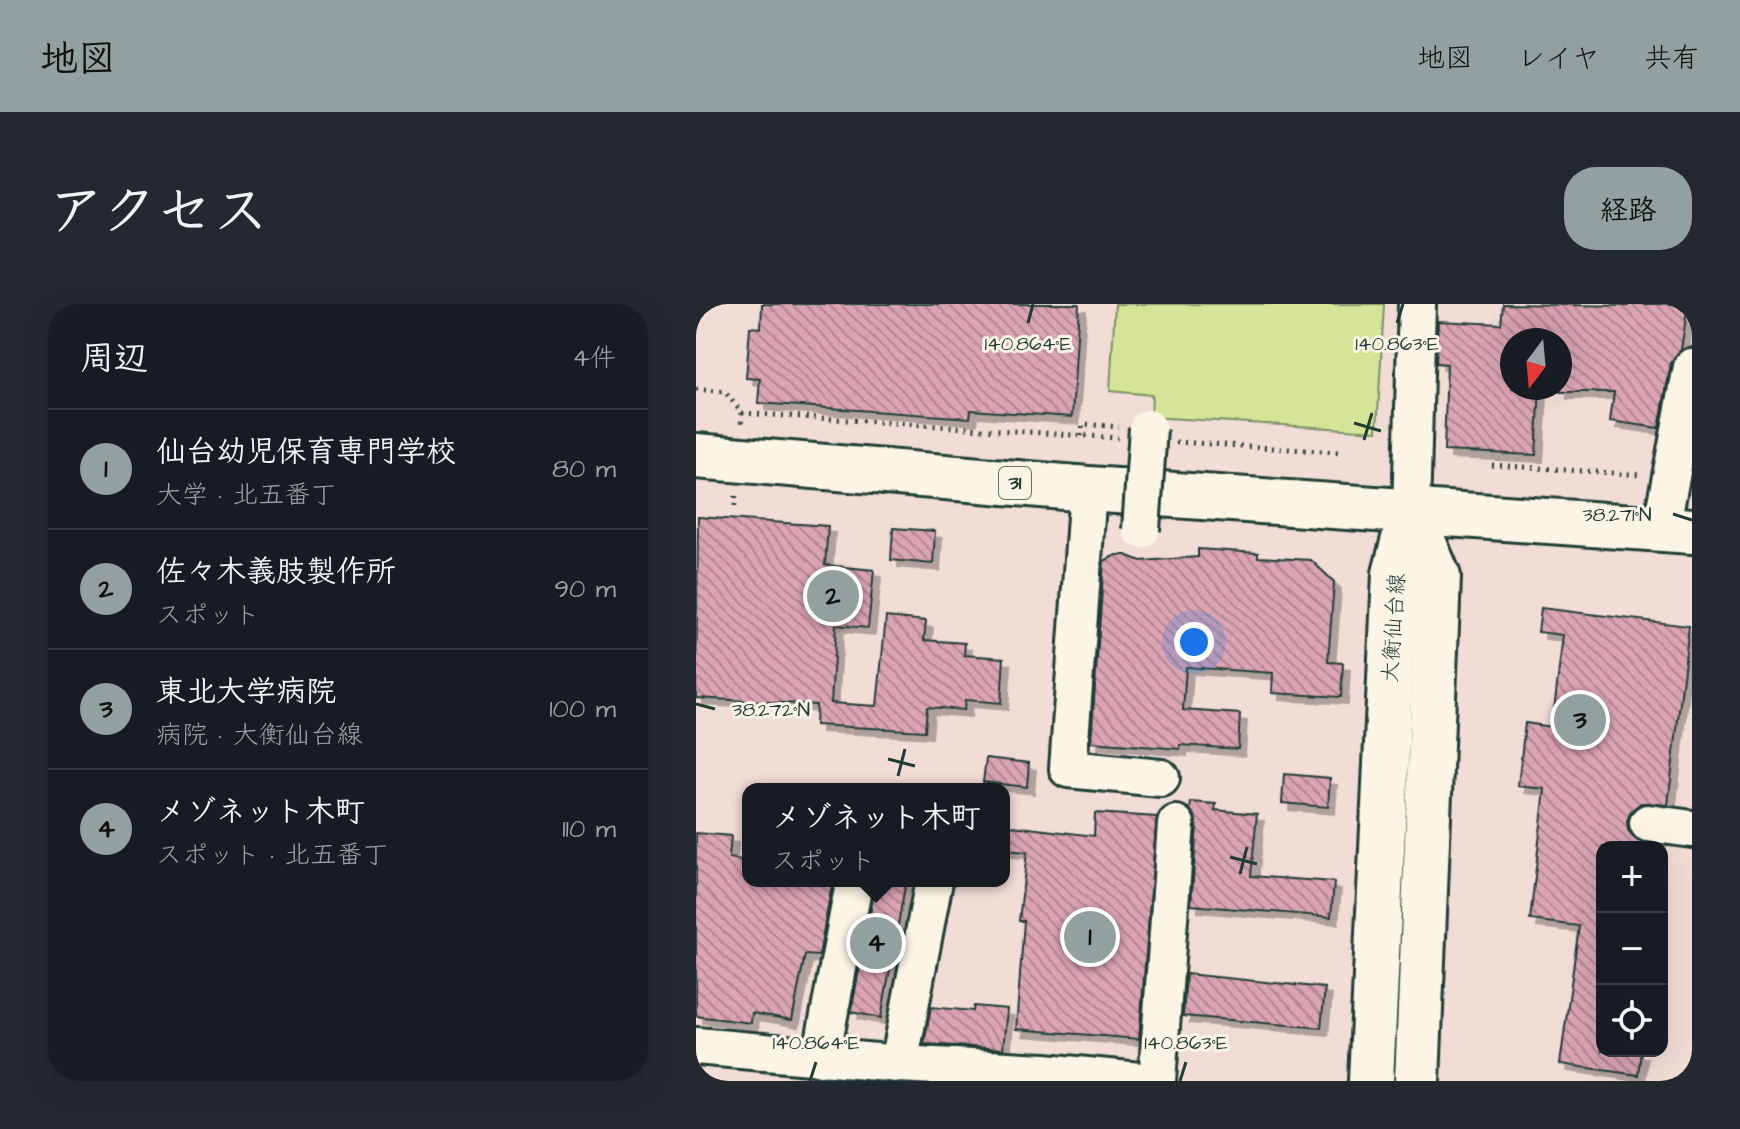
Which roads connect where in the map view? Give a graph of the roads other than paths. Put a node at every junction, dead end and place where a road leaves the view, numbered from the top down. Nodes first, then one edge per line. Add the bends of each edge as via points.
1 (1417, 304) edge
2 (1692, 367) edge
3 (1149, 436) road end
4 (696, 456) edge
5 (1088, 489) junction
6 (1411, 512) junction
7 (1141, 530) dead end
8 (1676, 530) edge
9 (1161, 778) dead end
10 (1648, 823) dead end
11 (1176, 824) dead end
12 (1692, 829) edge
13 (933, 887) edge
14 (852, 894) dead end
15 (696, 1046) edge
16 (899, 1064) junction
17 (812, 1065) edge
18 (1045, 1076) edge
19 (1140, 1081) edge
20 (1157, 1081) edge
21 (1371, 1081) edge
22 (1417, 1081) edge

1 - 6 street
2 - 8 street via 1672,477
3 - 7 street, bridge
4 - 5 main road, 31
5 - 6 main road, 31
5 - 9 street via 1068,769
6 - 8 main road, 31
6 - 21 main road, 大衡仙台線 via 1395,574
6 - 22 main road, 大衡仙台線 via 1438,577
10 - 12 street
11 - 20 street
13 - 16 street
14 - 17 street
15 - 17 street
16 - 17 street
16 - 18 street
18 - 19 street

